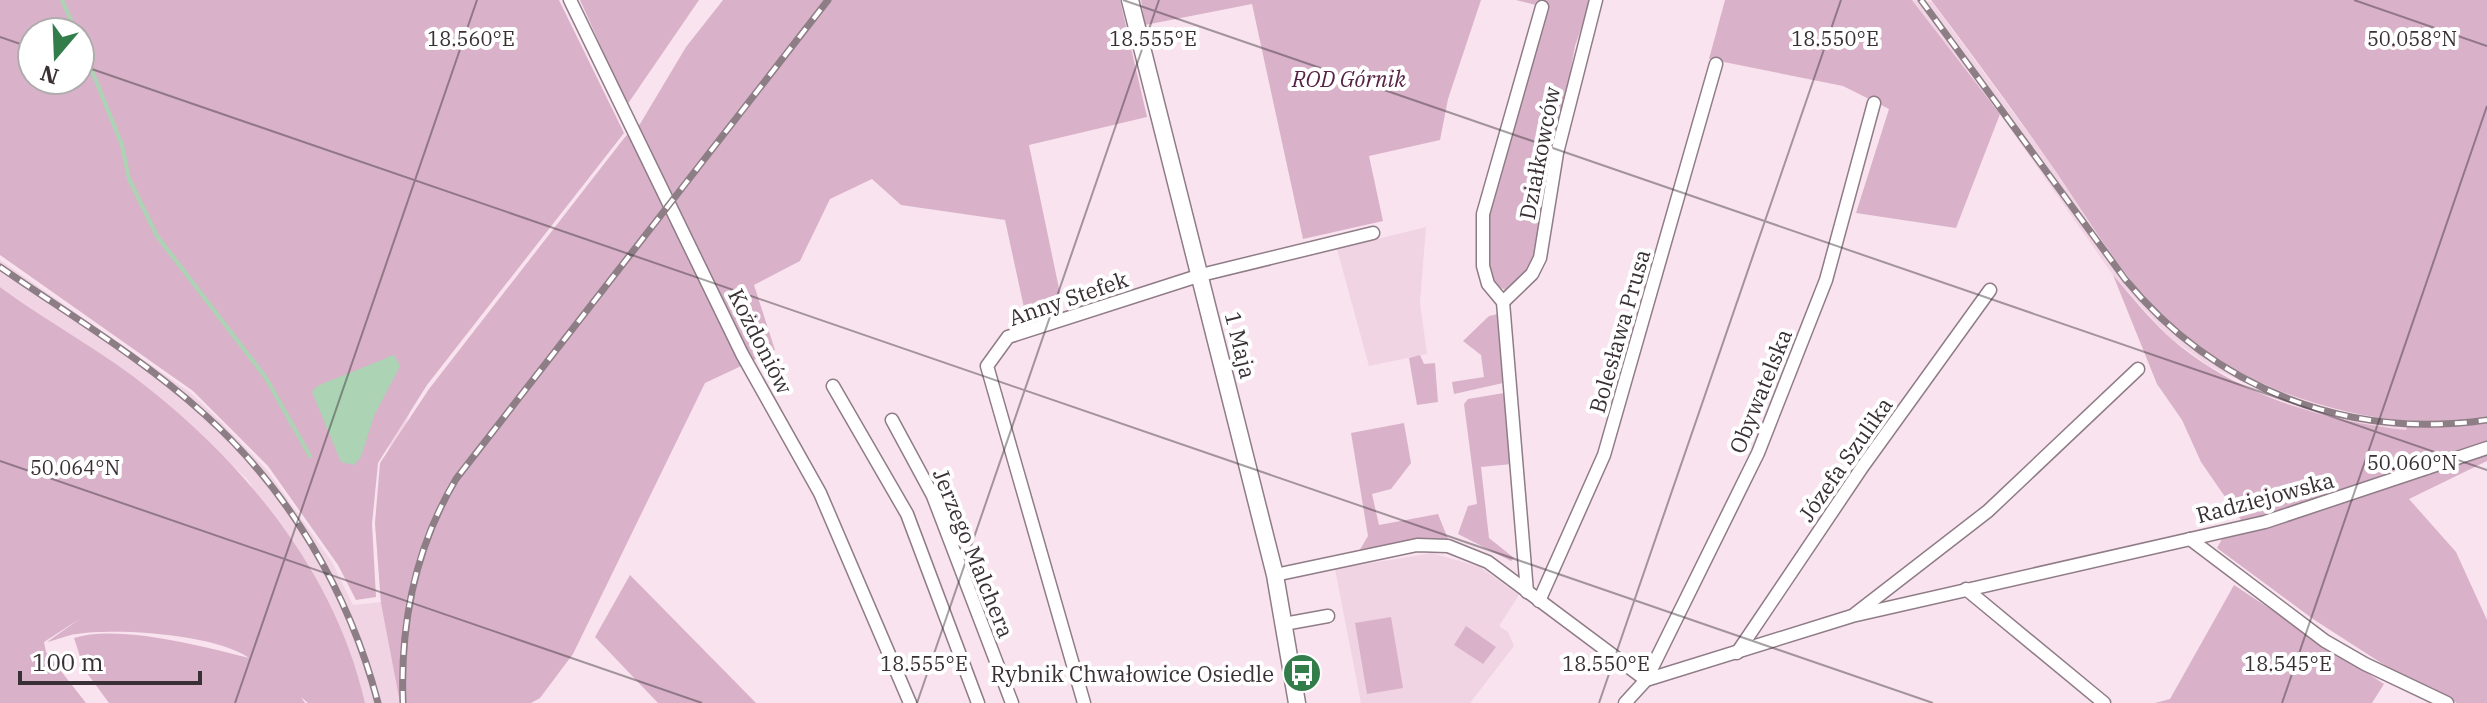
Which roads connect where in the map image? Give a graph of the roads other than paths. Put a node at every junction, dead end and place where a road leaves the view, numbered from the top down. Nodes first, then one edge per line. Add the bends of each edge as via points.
1 (570, 0) edge
2 (1130, 0) edge
3 (1596, 0) edge
4 (1542, 7) dead end
5 (1716, 64) dead end
6 (1874, 103) dead end
7 (1373, 233) dead end
8 (1201, 275) junction
9 (1990, 290) dead end
10 (1503, 302) junction
11 (2138, 369) dead end
12 (833, 386) dead end
13 (892, 420) dead end
14 (2487, 448) edge
15 (2190, 539) junction
16 (1275, 575) junction
17 (1966, 589) junction
18 (1527, 592) junction
19 (1539, 601) junction
20 (1328, 616) dead end
21 (1852, 616) junction
22 (1284, 624) junction
23 (1737, 653) junction
24 (1646, 680) junction
25 (910, 703) edge
26 (978, 703) edge
27 (1012, 703) edge
28 (1084, 703) edge
29 (1297, 703) edge
30 (1625, 703) edge
31 (2104, 703) edge
32 (2447, 703) edge

1 - 25 street, Kożdoniów via 742,354 820,493
2 - 8 main road, 1 Maja
3 - 10 street, Działkowców via 1557,153 1540,258 1532,274
4 - 10 street, Działkowców via 1483,214 1483,266 1488,284
5 - 19 street, Bolesława Prusa via 1604,455
6 - 24 street, Obywatelska via 1826,280 1758,453
7 - 8 street, Anny Stefek
8 - 16 main road, 1 Maja
8 - 28 street, Anny Stefek via 1008,337 987,366
9 - 23 street, Józefa Szulika
10 - 18 street, Działkowców
11 - 21 street via 1988,511
12 - 26 street via 907,514
13 - 27 street, Jerzego Malchera via 933,496
14 - 15 street, Radziejowska via 2265,522
15 - 17 street, Radziejowska
15 - 32 street, Radziejowska via 2336,648
16 - 18 street via 1417,545 1448,546 1488,562
16 - 22 main road, 1 Maja
17 - 21 street
17 - 31 street
18 - 19 street
19 - 24 street
20 - 22 street
21 - 23 street
22 - 29 main road, 1 Maja
23 - 24 street
24 - 30 street

